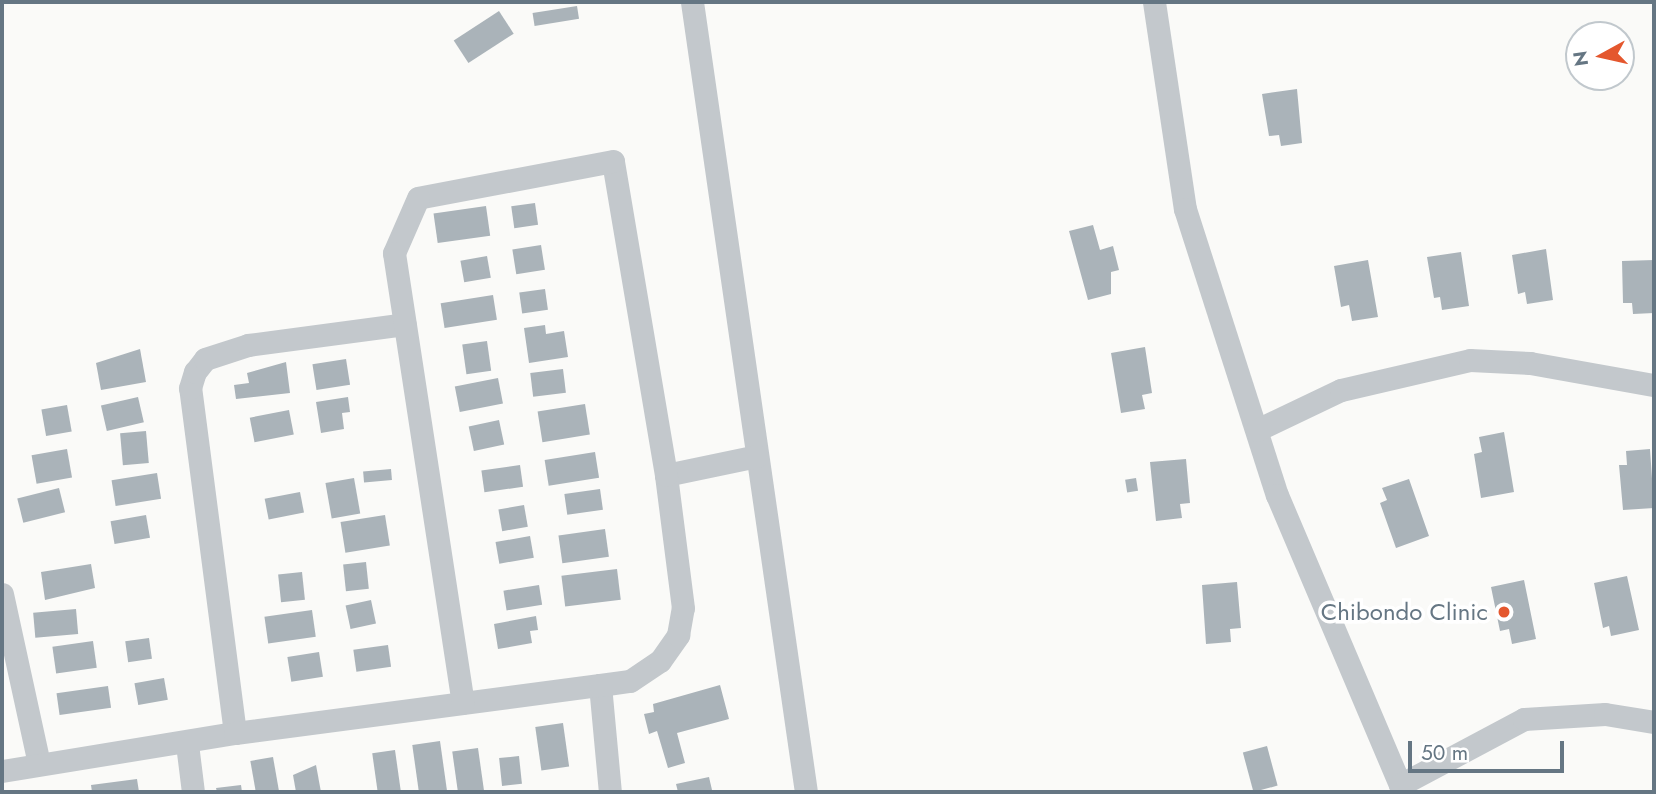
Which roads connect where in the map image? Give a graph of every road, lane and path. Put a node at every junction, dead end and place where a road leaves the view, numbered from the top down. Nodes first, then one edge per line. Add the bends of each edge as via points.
1 (692, 2) edge
2 (1154, 2) edge
3 (405, 324) junction
4 (1654, 385) edge
5 (1257, 430) junction
6 (757, 456) junction
7 (666, 475) junction
8 (2, 594) edge
9 (600, 685) junction
10 (463, 703) junction
11 (1654, 722) edge
12 (235, 733) junction
13 (187, 744) junction
14 (39, 763) junction
15 (2, 771) edge
16 (1401, 789) edge
17 (193, 792) edge
18 (610, 792) edge
19 (806, 792) edge

1 - 6 street
2 - 5 street via 1185,209
3 - 7 street via 394,253 418,198 613,161
3 - 10 street
3 - 12 street via 235,348 205,359 195,372 190,388
4 - 5 street via 1530,363 1470,360 1341,390
5 - 16 street via 1277,495
6 - 7 street
6 - 19 street
7 - 9 street via 683,608 678,635 660,661 629,681
8 - 14 street
9 - 10 street
9 - 18 street
10 - 12 street
11 - 16 street via 1605,714 1524,719
12 - 13 street
13 - 14 street
13 - 17 street
14 - 15 street

